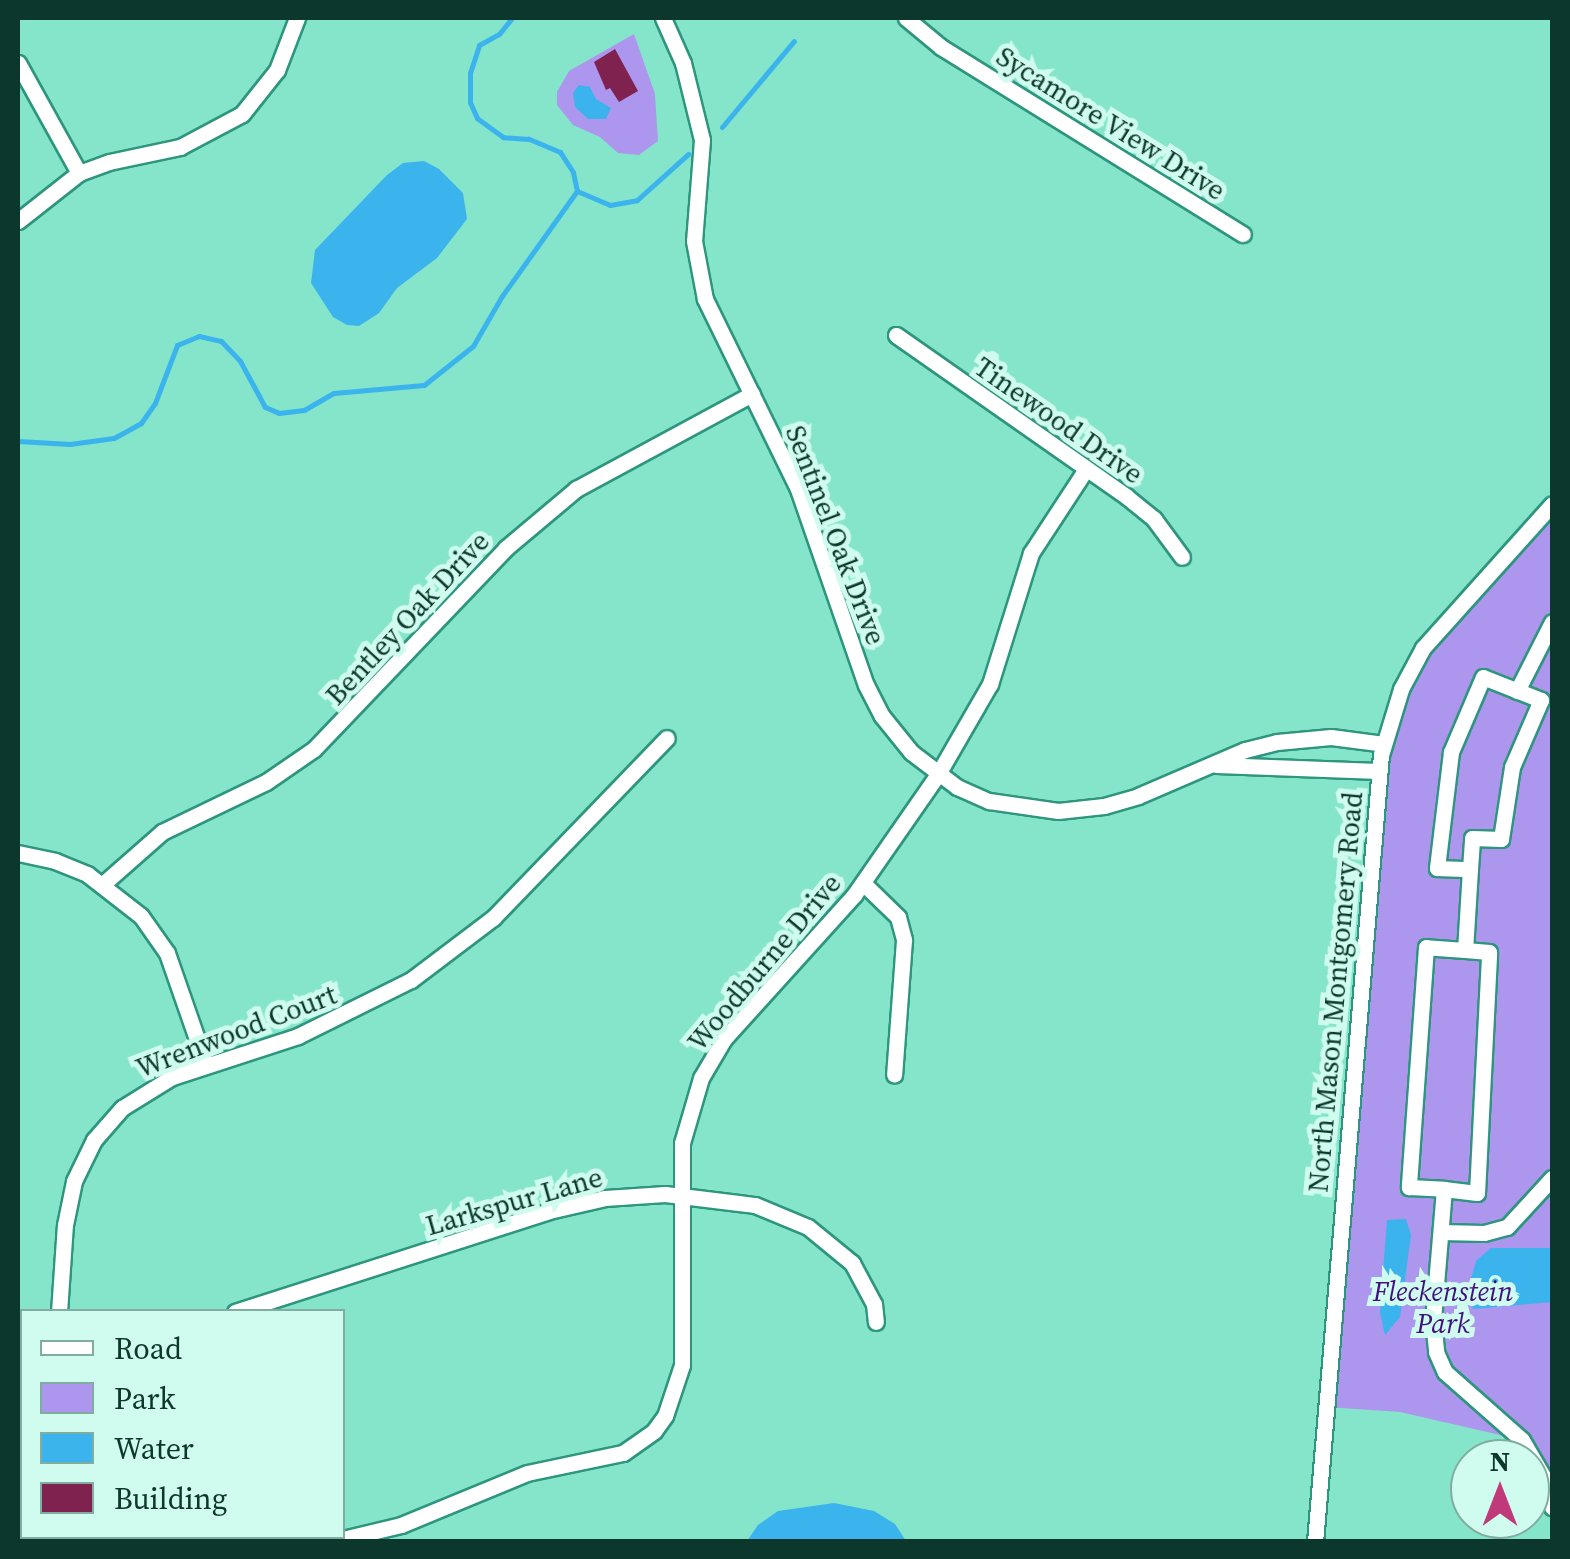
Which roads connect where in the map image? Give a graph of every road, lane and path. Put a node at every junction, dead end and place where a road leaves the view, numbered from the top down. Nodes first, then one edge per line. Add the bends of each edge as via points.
1 (297, 18) edge
2 (664, 18) edge
3 (906, 18) edge
4 (18, 63) edge
5 (79, 174) junction
6 (18, 221) edge
7 (1243, 234) dead end
8 (896, 335) dead end
9 (752, 394) junction
10 (1086, 469) junction
11 (1552, 504) edge
12 (1182, 557) dead end
13 (1552, 622) edge
14 (1517, 690) junction
15 (667, 738) dead end
16 (1384, 744) junction
17 (1212, 765) junction
18 (1379, 771) junction
19 (938, 774) junction
20 (18, 853) edge
21 (1470, 870) junction
22 (862, 883) junction
23 (103, 884) junction
24 (1465, 950) junction
25 (206, 1065) junction
26 (894, 1075) dead end
27 (1552, 1178) edge
28 (1444, 1189) junction
29 (679, 1195) junction
30 (1442, 1232) junction
31 (58, 1309) edge
32 (245, 1309) edge
33 (876, 1322) dead end
34 (1552, 1507) edge
35 (345, 1539) edge
36 (1315, 1542) edge

1 - 5 street via 262,92 232,120 180,146
2 - 9 street, Sentinel Oak Drive via 687,74 702,140 694,241 699,281
3 - 7 street, Sycamore View Drive via 941,48
4 - 5 street
5 - 6 street
8 - 10 street, Tinewood Drive
9 - 19 street, Sentinel Oak Drive via 798,489 866,685 895,735
9 - 23 street, Bentley Oak Drive via 576,489 506,548 314,749 266,782 162,832
10 - 12 street, Tinewood Drive via 1154,519
10 - 19 street, Woodburne Drive via 1031,554 990,684
11 - 16 street, North Mason Montgomery Road via 1423,648 1401,688
13 - 14 street
14 - 21 street via 1541,700 1512,766 1501,839 1472,838
14 - 21 street via 1483,677 1451,752 1437,868
15 - 25 street, Wrenwood Court via 493,918 448,954 340,1018
16 - 17 street, Sentinel Oak Drive via 1331,737 1278,742
16 - 18 street, North Mason Montgomery Road
17 - 18 street, Sentinel Oak Drive
17 - 19 street, Sentinel Oak Drive via 1121,801 1058,812 990,801
18 - 36 street, North Mason Montgomery Road
19 - 22 street, Woodburne Drive
20 - 23 street via 56,861
21 - 24 street
22 - 26 street via 898,917 904,940
22 - 29 street, Woodburne Drive via 711,1058 689,1110
23 - 25 street via 140,916 166,953
24 - 28 street via 1490,952 1477,1193
24 - 28 street via 1426,947 1409,1188
25 - 31 street, Wrenwood Court via 137,1096 82,1158 68,1204
27 - 30 street via 1507,1227
28 - 30 street
29 - 32 street, Larkspur Lane via 606,1198 549,1211
29 - 33 street, Larkspur Lane via 755,1205 808,1227 852,1264 874,1304
29 - 35 street, Woodburne Drive via 682,1364 674,1400 654,1432 624,1453 527,1473 402,1526
30 - 34 street via 1436,1352 1446,1372 1522,1440 1546,1481

